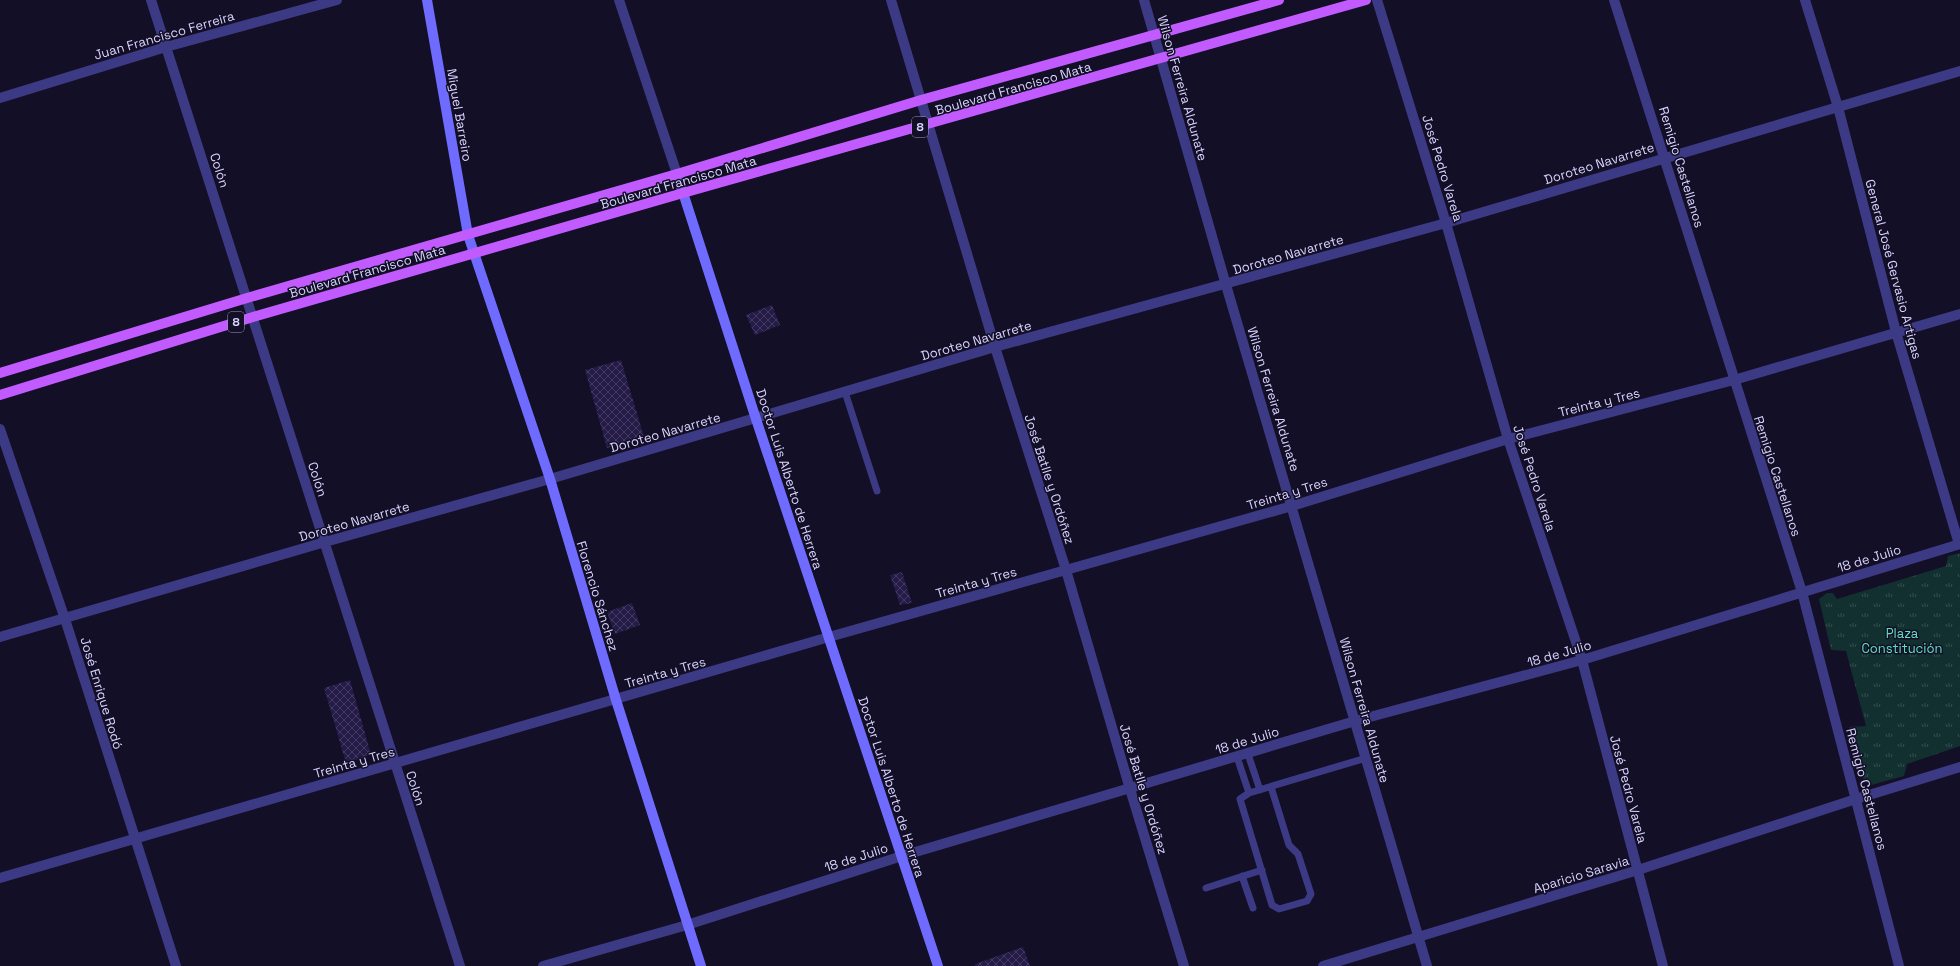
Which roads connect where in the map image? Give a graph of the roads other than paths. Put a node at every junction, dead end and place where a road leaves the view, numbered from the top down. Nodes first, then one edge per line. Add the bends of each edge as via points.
1 (151, 0) edge
2 (337, 0) edge
3 (427, 0) edge
4 (619, 0) edge
5 (891, 0) edge
6 (1144, 0) edge
7 (1279, 0) edge
8 (1366, 0) edge
9 (1377, 0) edge
10 (1614, 0) edge
11 (1805, 0) edge
12 (1154, 36) junction
13 (166, 47) junction
14 (1160, 60) junction
15 (1960, 71) edge
16 (0, 98) edge
17 (921, 100) junction
18 (1838, 107) junction
19 (929, 125) junction
20 (1665, 157) junction
21 (677, 174) junction
22 (684, 193) junction
23 (1446, 223) junction
24 (468, 235) junction
25 (474, 254) junction
26 (1226, 285) junction
27 (247, 298) junction
28 (1960, 314) edge
29 (253, 317) junction
30 (1896, 332) junction
31 (995, 347) junction
32 (0, 373) edge
33 (1734, 380) junction
34 (845, 392) junction
35 (0, 395) edge
36 (756, 419) junction
37 (0, 429) edge
38 (1508, 439) junction
39 (550, 479) junction
40 (877, 492) dead end
41 (1292, 506) junction
42 (325, 542) junction
43 (1960, 544) edge
44 (1066, 570) junction
45 (1802, 592) junction
46 (65, 619) junction
47 (829, 637) junction
48 (0, 638) edge
49 (1582, 660) junction
50 (616, 700) junction
51 (1355, 721) junction
52 (1248, 754) junction
53 (1237, 757) junction
54 (1366, 758) junction
55 (394, 764) junction
56 (1960, 767) edge
57 (1271, 787) junction
58 (1130, 789) junction
59 (1260, 790) junction
60 (1249, 793) junction
61 (1856, 799) junction
62 (134, 840) junction
63 (902, 856) junction
64 (1262, 870) junction
65 (1638, 870) junction
66 (1242, 876) junction
67 (0, 878) edge
68 (1206, 888) dead end
69 (1253, 908) dead end
70 (687, 924) junction
71 (1419, 937) junction
72 (176, 966) edge
73 (460, 966) edge
74 (543, 966) edge
75 (701, 966) edge
76 (938, 966) edge
77 (1184, 966) edge
78 (1323, 966) edge
79 (1427, 966) edge
80 (1663, 966) edge
81 (1899, 966) edge

1 - 13 street, Colón
2 - 13 street, Juan Francisco Ferreira
3 - 24 street, Miguel Barreiro
4 - 21 street, Doctor Luis Alberto de Herrera
5 - 17 street, José Batlle y Ordóñez
6 - 12 street, Wilson Ferreira Aldunate
7 - 12 main road, Boulevard Francisco Mata / 8
8 - 14 main road, Boulevard Francisco Mata / 8
9 - 23 street, José Pedro Varela
10 - 20 street, Remigio Castellanos
11 - 18 street, General José Gervasio Artigas
12 - 14 street, Wilson Ferreira Aldunate
12 - 17 main road, Boulevard Francisco Mata / 8
13 - 16 street, Juan Francisco Ferreira
13 - 27 street, Colón
14 - 19 main road, Boulevard Francisco Mata / 8
14 - 26 street, Wilson Ferreira Aldunate
15 - 18 street, Doroteo Navarrete
17 - 19 street, José Batlle y Ordóñez
17 - 21 main road, Boulevard Francisco Mata / 8
18 - 20 street, Doroteo Navarrete
18 - 30 street, General José Gervasio Artigas
19 - 22 main road, Boulevard Francisco Mata / 8
19 - 31 street, José Batlle y Ordóñez
20 - 23 street, Doroteo Navarrete
20 - 33 street, Remigio Castellanos
21 - 22 street, Doctor Luis Alberto de Herrera
21 - 24 main road, Boulevard Francisco Mata / 8
22 - 25 main road, Boulevard Francisco Mata / 8
22 - 36 street, Doctor Luis Alberto de Herrera
23 - 26 street, Doroteo Navarrete
23 - 38 street, José Pedro Varela
24 - 25 street, Florencio Sánchez
24 - 27 main road, Boulevard Francisco Mata / 8
25 - 29 main road, Boulevard Francisco Mata / 8
25 - 39 street, Florencio Sánchez
26 - 31 street, Doroteo Navarrete
26 - 41 street, Wilson Ferreira Aldunate
27 - 29 street, Colón
27 - 32 main road, Boulevard Francisco Mata / 8
28 - 30 street, Treinta y Tres
29 - 35 main road, Boulevard Francisco Mata / 8
29 - 42 street, Colón
30 - 33 street, Treinta y Tres
30 - 43 street, General José Gervasio Artigas
31 - 34 street, Doroteo Navarrete
31 - 44 street, José Batlle y Ordóñez
33 - 38 street, Treinta y Tres
33 - 45 street, Remigio Castellanos
34 - 36 street, Doroteo Navarrete
34 - 40 lane
36 - 39 street, Doroteo Navarrete
36 - 47 street, Doctor Luis Alberto de Herrera
37 - 46 street, José Enrique Rodó
38 - 41 street, Treinta y Tres
38 - 49 street, José Pedro Varela
39 - 42 street, Doroteo Navarrete
39 - 50 street, Florencio Sánchez
41 - 44 street, Treinta y Tres
41 - 51 street, Wilson Ferreira Aldunate
42 - 46 street, Doroteo Navarrete
42 - 55 street, Colón
43 - 45 street, 18 de Julio
44 - 47 street, Treinta y Tres
44 - 58 street, José Batlle y Ordóñez
45 - 49 street, 18 de Julio
45 - 61 street, Remigio Castellanos
46 - 48 street, Doroteo Navarrete
46 - 62 street, José Enrique Rodó
47 - 50 street, Treinta y Tres
47 - 63 street, Doctor Luis Alberto de Herrera
49 - 51 street, 18 de Julio
49 - 65 street, José Pedro Varela
50 - 55 street, Treinta y Tres
50 - 70 street, Florencio Sánchez
51 - 52 street, 18 de Julio
51 - 54 street, Wilson Ferreira Aldunate
52 - 53 street, 18 de Julio
52 - 59 lane
53 - 58 street, 18 de Julio
53 - 60 lane
54 - 57 lane
54 - 71 street, Wilson Ferreira Aldunate
55 - 62 street, Treinta y Tres
55 - 73 street, Colón
56 - 61 street, Aparicio Saravia
57 - 59 lane
57 - 64 lane via 1288,845 1298,854 1311,894 1310,898 1279,910 1275,908
58 - 63 street, 18 de Julio
58 - 77 street, José Batlle y Ordóñez
59 - 60 lane
60 - 64 lane via 1243,795 1240,802
61 - 65 street, Aparicio Saravia
61 - 81 street, Remigio Castellanos
62 - 67 street, Treinta y Tres
62 - 72 street, José Enrique Rodó
63 - 70 street, 18 de Julio
63 - 76 street, Doctor Luis Alberto de Herrera
64 - 66 lane
65 - 71 street, Aparicio Saravia
65 - 80 street, José Pedro Varela
66 - 68 lane
66 - 69 lane
70 - 74 street, 18 de Julio
70 - 75 street, Florencio Sánchez
71 - 78 street, Aparicio Saravia
71 - 79 street, Wilson Ferreira Aldunate

